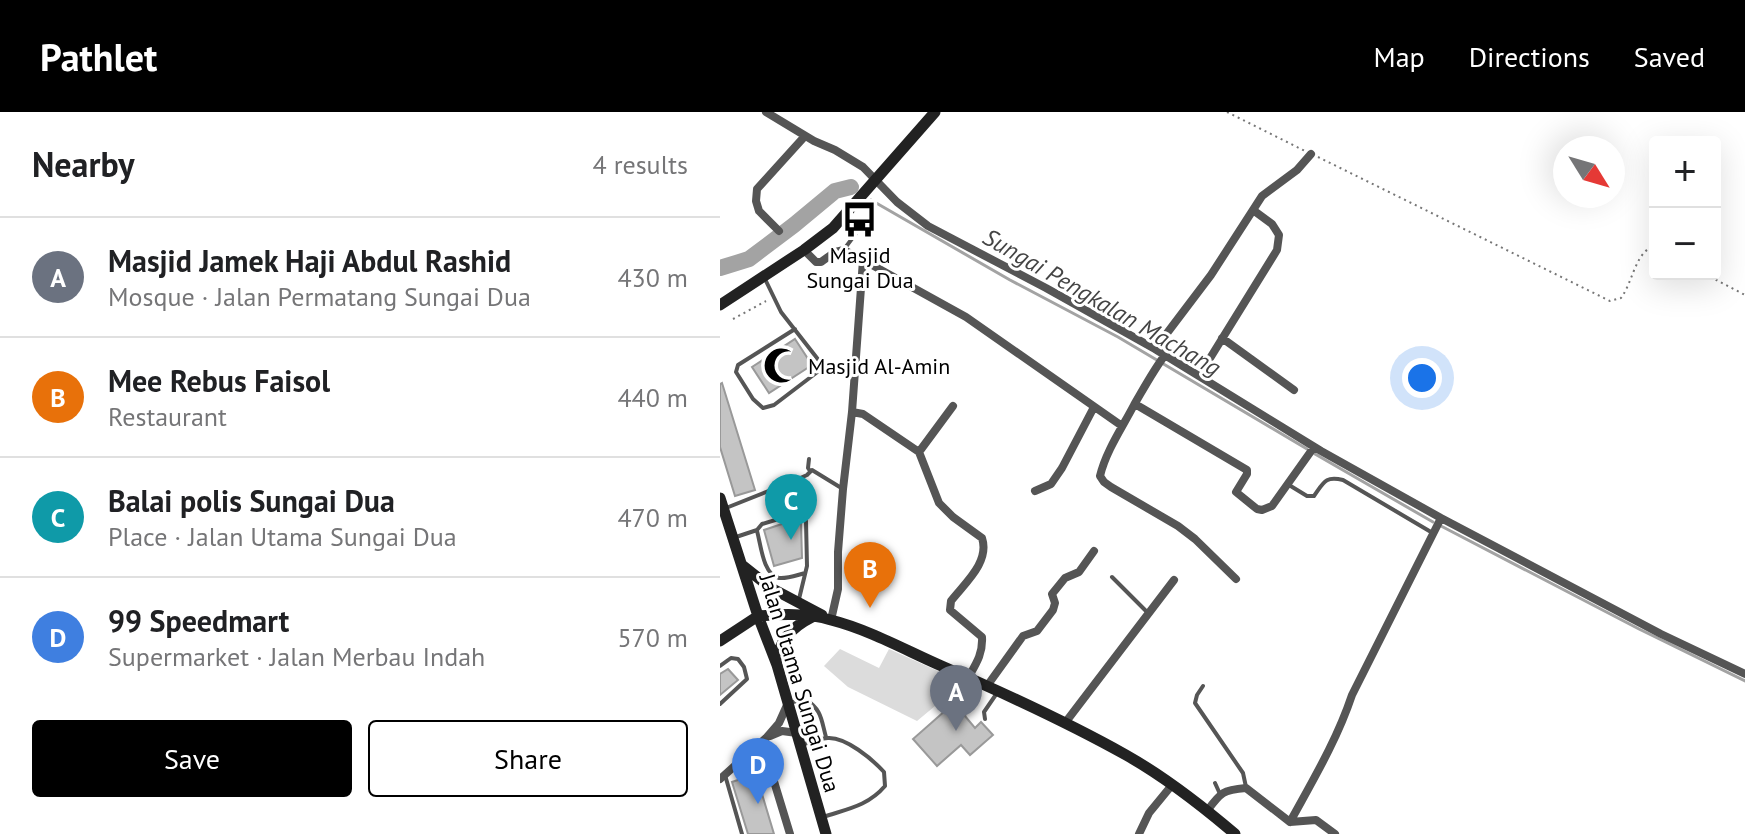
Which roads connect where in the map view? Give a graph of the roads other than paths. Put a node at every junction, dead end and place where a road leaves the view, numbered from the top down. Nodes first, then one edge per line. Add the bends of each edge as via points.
1 (766, 112) edge
2 (935, 112) edge
3 (805, 136) junction
4 (1311, 154) road end
5 (876, 180) junction
6 (1253, 210) junction
7 (866, 220) dead end
8 (779, 231) dead end
9 (804, 250) junction
10 (844, 250) junction
11 (863, 260) junction
12 (764, 277) junction
13 (721, 306) edge
14 (795, 329) junction
15 (1222, 338) junction
16 (1155, 349) junction
17 (1164, 356) junction
18 (824, 367) junction
19 (855, 374) junction
20 (1199, 376) junction
21 (1294, 390) dead end
22 (1135, 404) junction
23 (953, 406) dead end
24 (1094, 407) junction
25 (852, 412) junction
26 (1122, 426) junction
27 (1314, 447) junction
28 (919, 452) junction
29 (809, 459) dead end
30 (810, 471) junction
31 (1287, 484) junction
32 (843, 489) junction
33 (1035, 491) dead end
34 (721, 504) edge
35 (1441, 518) junction
36 (757, 530) junction
37 (1434, 533) junction
38 (733, 538) junction
39 (1094, 551) dead end
40 (742, 565) junction
41 (805, 573) junction
42 (1112, 577) dead end
43 (1236, 579) dead end
44 (1174, 580) dead end
45 (799, 602) junction
46 (1148, 613) junction
47 (758, 616) junction
48 (814, 616) junction
49 (831, 620) junction
50 (720, 641) edge
51 (777, 665) junction
52 (720, 666) edge
53 (1745, 674) edge
54 (968, 678) junction
55 (1203, 686) dead end
56 (992, 689) junction
57 (788, 703) junction
58 (720, 704) edge
59 (985, 719) dead end
60 (1065, 723) junction
61 (826, 737) junction
62 (798, 739) junction
63 (764, 740) junction
64 (722, 777) edge
65 (1215, 783) dead end
66 (1172, 785) junction
67 (1246, 788) junction
68 (1220, 794) junction
69 (1207, 811) junction
70 (821, 817) junction
71 (1290, 822) junction
72 (742, 834) edge
73 (790, 834) edge
74 (826, 834) edge
75 (1139, 834) edge
76 (1235, 834) edge
77 (1335, 834) edge

1 - 3 street
2 - 5 main road
3 - 5 street via 863,167
3 - 8 street via 757,189 759,211
4 - 6 street
5 - 9 main road via 833,228
5 - 16 street via 928,226
6 - 15 street via 1279,235 1277,250
6 - 16 street
7 - 10 lane
9 - 10 street via 821,262
9 - 12 main road
10 - 11 street
11 - 19 street
11 - 24 street via 966,317
12 - 13 main road
12 - 14 lane
14 - 18 lane
14 - 18 lane via 738,365 736,372 753,399 763,408 774,405
15 - 20 street
15 - 21 street
16 - 17 street
17 - 20 street
17 - 22 street
18 - 19 lane
19 - 25 street
20 - 27 street
22 - 26 street
22 - 31 street via 1247,470 1236,492 1257,509 1272,506
23 - 28 street
24 - 26 street
24 - 33 street via 1051,484
25 - 28 street
25 - 32 street
26 - 43 street via 1102,466 1104,482 1178,526
27 - 31 street
27 - 35 street
28 - 54 street via 939,503 984,544 981,563 950,606 982,637 979,659
29 - 30 lane
30 - 32 lane
30 - 34 lane
31 - 37 lane via 1314,496 1325,481 1343,480
32 - 49 street via 838,589
34 - 38 main road, Jalan Utama Sungai Dua
35 - 37 street
35 - 53 street
36 - 38 lane
36 - 41 lane via 769,572 783,578
36 - 41 lane via 798,513 803,516
37 - 71 street
38 - 40 main road, Jalan Utama Sungai Dua
39 - 56 street via 1079,572 1050,593 1053,610 1037,631 1023,636
40 - 45 main road
40 - 47 main road, Jalan Utama Sungai Dua
41 - 45 lane
42 - 46 lane
44 - 46 street
45 - 49 main road
46 - 60 street
47 - 48 main road
47 - 50 main road
47 - 51 main road, Jalan Utama Sungai Dua
48 - 49 main road
48 - 51 main road via 785,639
49 - 54 main road
51 - 57 main road, Jalan Utama Sungai Dua
52 - 58 lane via 738,659 747,679
54 - 56 main road
55 - 67 lane via 1195,703 1243,773
56 - 59 lane
56 - 60 main road
57 - 61 lane via 805,699 815,705
57 - 62 main road, Jalan Utama Sungai Dua
57 - 63 street
60 - 66 main road
61 - 62 lane
61 - 70 lane via 840,739 872,759 884,772 885,786 864,804
62 - 63 street via 782,731
62 - 70 main road, Jalan Utama Sungai Dua
63 - 64 street
63 - 73 street
64 - 72 lane
65 - 68 lane
66 - 69 main road
66 - 75 street
67 - 68 street
67 - 71 street
68 - 69 street
69 - 76 main road
70 - 74 main road, Jalan Utama Sungai Dua
71 - 77 street via 1316,820

